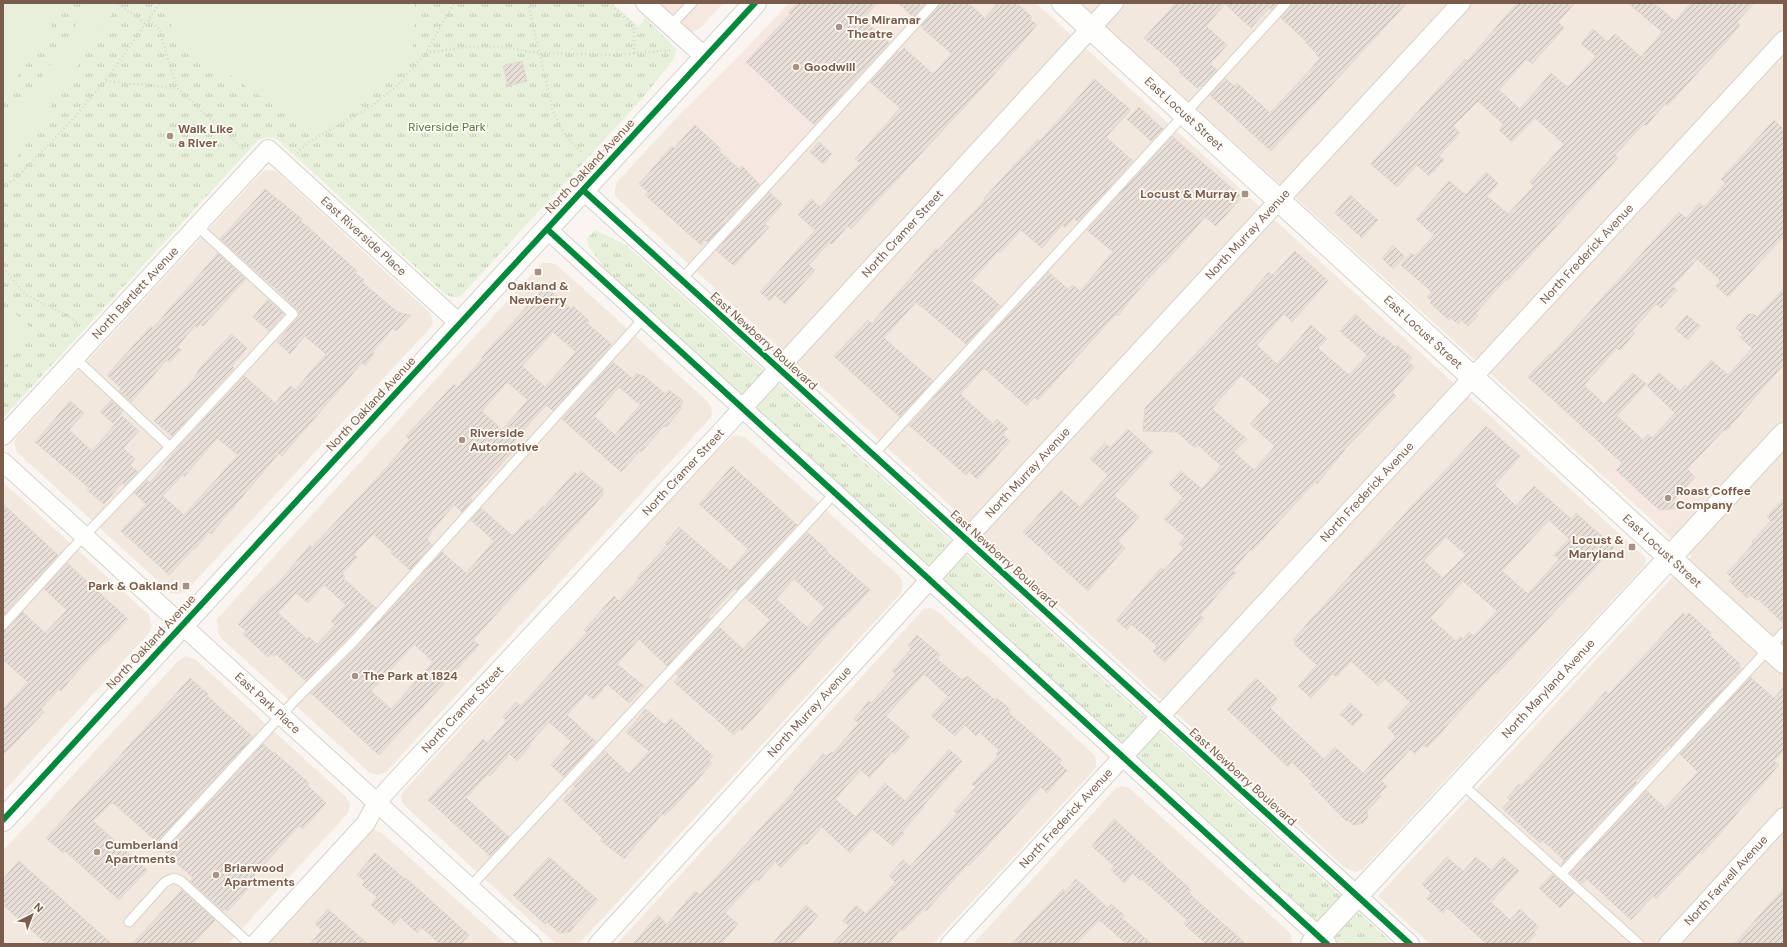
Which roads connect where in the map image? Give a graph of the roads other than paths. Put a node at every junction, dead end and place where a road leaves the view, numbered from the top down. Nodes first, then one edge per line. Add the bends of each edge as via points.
1 (644, 3) edge
2 (692, 3) edge
3 (755, 3) edge
4 (934, 3) edge
5 (1063, 3) edge
6 (1114, 3) edge
7 (1286, 3) edge
8 (1461, 3) edge
9 (670, 26) junction
10 (1091, 28) junction
11 (1784, 40) edge
12 (705, 57) junction
13 (1184, 113) junction
14 (268, 149) joint
15 (583, 190) junction
16 (1279, 200) junction
17 (198, 226) junction
18 (547, 229) junction
19 (681, 280) junction
20 (644, 318) junction
21 (460, 324) junction
22 (76, 359) junction
23 (778, 369) junction
24 (1474, 378) junction
25 (742, 408) junction
26 (1784, 434) edge
27 (3, 436) edge
28 (170, 447) junction
29 (873, 455) junction
30 (3, 462) edge
31 (835, 493) junction
32 (86, 536) junction
33 (966, 540) junction
34 (1670, 557) junction
35 (930, 580) junction
36 (183, 624) junction
37 (3, 625) edge
38 (1784, 632) edge
39 (1776, 655) edge
40 (282, 715) junction
41 (1160, 716) junction
42 (1122, 756) junction
43 (1462, 784) junction
44 (377, 802) junction
45 (1784, 818) edge
46 (3, 820) edge
47 (161, 846) dead end
48 (1562, 873) junction
49 (470, 887) junction
50 (1357, 895) junction
51 (129, 922) dead end
52 (1320, 942) edge
53 (250, 944) edge
54 (255, 944) edge
55 (532, 944) edge
56 (598, 944) edge
57 (950, 944) edge
58 (1410, 944) edge
59 (1639, 944) edge
60 (1668, 944) edge

1 - 9 street
2 - 9 lane
3 - 12 main road, North Oakland Avenue
4 - 19 lane
5 - 10 main road, East Locust Street
6 - 10 street, North Cramer Street
7 - 13 lane
8 - 16 street, North Murray Avenue
9 - 12 street
10 - 13 main road, East Locust Street
10 - 23 street, North Cramer Street
11 - 24 street, North Frederick Avenue
12 - 15 main road, North Oakland Avenue
13 - 16 main road, East Locust Street
13 - 29 lane
14 - 17 street, North Bartlett Avenue
14 - 21 street, East Riverside Place
15 - 18 main road, North Oakland Avenue
15 - 19 street, East Newberry Boulevard
16 - 24 main road, East Locust Street
16 - 33 street, North Murray Avenue
17 - 22 street, North Bartlett Avenue
17 - 28 lane via 293,314
18 - 20 street
18 - 21 main road, North Oakland Avenue
19 - 23 street, East Newberry Boulevard
20 - 25 street
20 - 40 lane via 354,641
21 - 36 main road, North Oakland Avenue
22 - 27 street, North Bartlett Avenue
22 - 28 lane
23 - 25 street, North Cramer Street
23 - 29 street, East Newberry Boulevard
24 - 34 main road, East Locust Street
24 - 41 street, North Frederick Avenue
25 - 31 street
25 - 44 street, North Cramer Street
26 - 34 main road, North Maryland Avenue
28 - 32 lane
29 - 33 street, East Newberry Boulevard
30 - 32 street, East Park Place
31 - 35 street
31 - 49 lane
32 - 36 street, East Park Place
32 - 37 lane
33 - 35 street, North Murray Avenue
33 - 41 street, East Newberry Boulevard
34 - 39 main road, East Locust Street
34 - 43 main road, North Maryland Avenue
35 - 42 street
35 - 56 street, North Murray Avenue
36 - 40 street, East Park Place
36 - 46 main road, North Oakland Avenue
38 - 39 lane
39 - 48 lane
40 - 44 street, East Park Place
40 - 47 lane
41 - 42 street, North Frederick Avenue
41 - 50 street, East Newberry Boulevard
42 - 52 street
42 - 57 street, North Frederick Avenue
43 - 48 lane
43 - 50 main road, North Maryland Avenue
44 - 49 street, East Park Place
44 - 54 street, North Cramer Street via 366,823
45 - 60 street, North Farwell Avenue
48 - 59 lane
49 - 55 street, East Park Place
50 - 52 main road, North Maryland Avenue
50 - 58 street, East Newberry Boulevard
51 - 53 lane via 165,882 174,878

